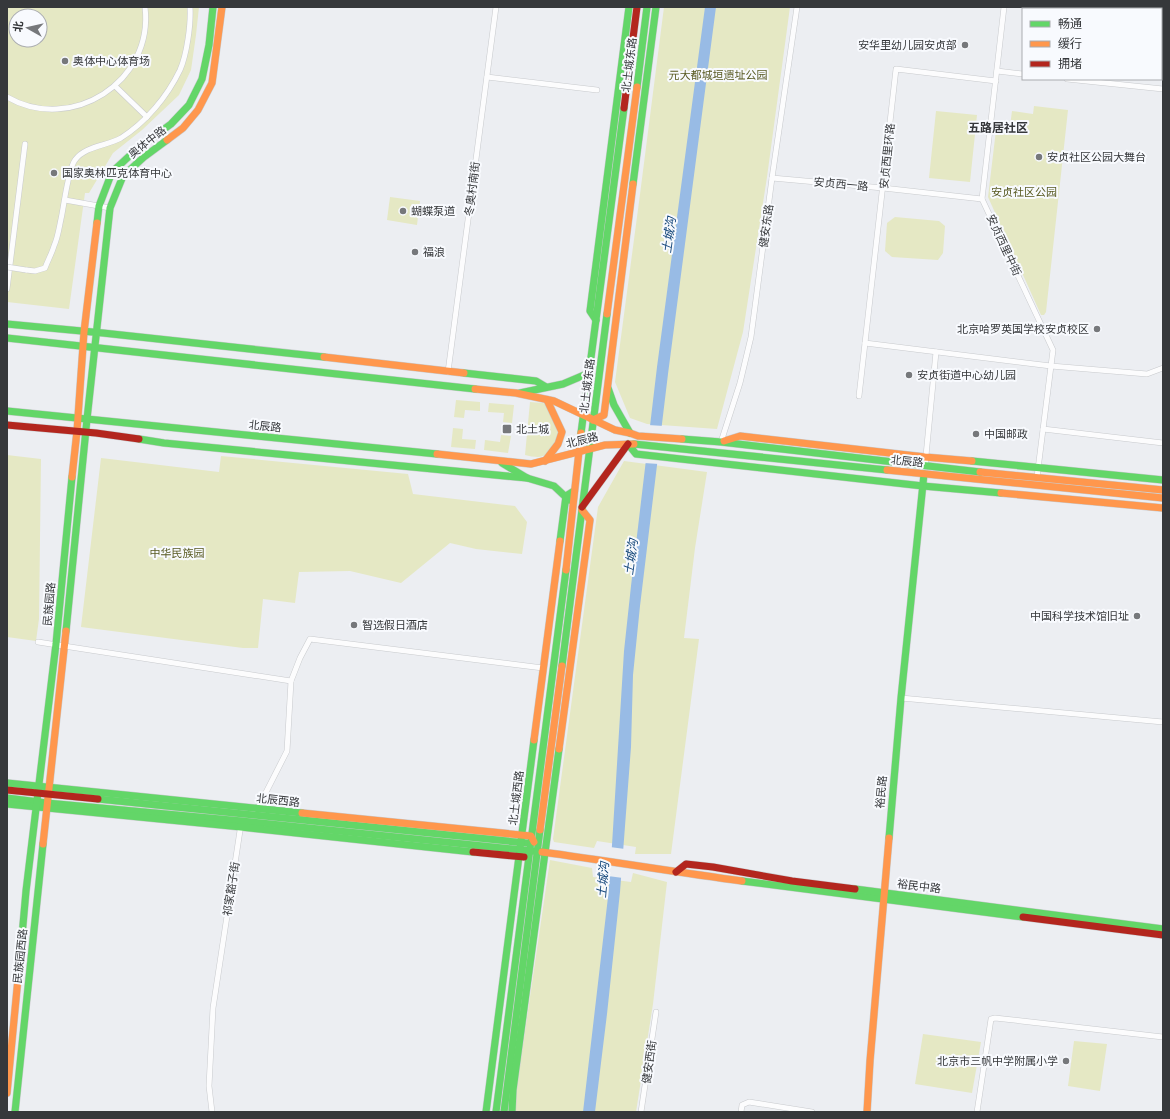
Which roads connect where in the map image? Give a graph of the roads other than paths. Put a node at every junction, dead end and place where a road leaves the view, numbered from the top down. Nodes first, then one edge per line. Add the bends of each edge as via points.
1 (145, 7) edge
2 (190, 7) edge
3 (213, 7) edge
4 (222, 7) edge
5 (496, 7) edge
6 (629, 7) edge
7 (637, 7) edge
8 (647, 7) edge
9 (656, 7) edge
10 (797, 7) edge
11 (1004, 7) edge
12 (997, 71) junction
13 (1022, 74) edge
14 (487, 77) junction
15 (1077, 80) edge
16 (996, 81) junction
17 (115, 86) junction
18 (1163, 89) edge
19 (597, 90) dead end
20 (7, 97) edge
21 (147, 117) junction
22 (25, 144) dead end
23 (772, 178) junction
24 (883, 188) junction
25 (982, 198) junction
26 (65, 200) junction
27 (99, 206) junction
28 (110, 208) junction
29 (602, 220) junction
30 (610, 220) junction
31 (619, 222) junction
32 (7, 266) edge
33 (7, 289) edge
34 (596, 320) junction
35 (7, 324) edge
36 (84, 332) junction
37 (97, 332) junction
38 (7, 338) edge
39 (865, 343) junction
40 (84, 346) junction
41 (95, 347) junction
42 (936, 352) junction
43 (1051, 366) junction
44 (1163, 368) edge
45 (448, 372) junction
46 (600, 372) junction
47 (589, 373) junction
48 (607, 386) junction
49 (546, 387) junction
50 (517, 393) junction
51 (859, 396) dead end
52 (547, 400) junction
53 (7, 411) edge
54 (583, 415) junction
55 (77, 418) junction
56 (88, 419) junction
57 (594, 420) junction
58 (7, 425) edge
59 (1043, 429) junction
60 (77, 431) junction
61 (87, 432) junction
62 (630, 433) junction
63 (721, 442) junction
64 (1163, 443) edge
65 (628, 444) junction
66 (589, 449) junction
67 (579, 452) junction
68 (925, 457) junction
69 (545, 461) junction
70 (500, 462) junction
71 (924, 466) junction
72 (1038, 467) junction
73 (924, 474) junction
74 (1036, 477) junction
75 (527, 478) junction
76 (1163, 480) edge
77 (923, 486) junction
78 (1163, 490) edge
79 (574, 491) junction
80 (566, 496) junction
81 (1163, 498) edge
82 (573, 503) junction
83 (582, 508) junction
84 (1163, 508) edge
85 (38, 642) dead end
86 (56, 644) junction
87 (65, 646) junction
88 (543, 668) junction
89 (291, 681) junction
90 (901, 698) junction
91 (1163, 722) edge
92 (7, 783) edge
93 (7, 790) edge
94 (39, 790) junction
95 (48, 791) junction
96 (7, 798) edge
97 (7, 804) edge
98 (37, 805) junction
99 (47, 806) junction
100 (256, 812) junction
101 (241, 824) junction
102 (522, 842) junction
103 (530, 843) junction
104 (445, 845) junction
105 (542, 851) junction
106 (520, 857) junction
107 (528, 858) junction
108 (676, 872) junction
109 (883, 896) junction
110 (1163, 929) edge
111 (1163, 935) edge
112 (656, 1012) dead end
113 (1163, 1037) edge
114 (7, 1092) edge
115 (15, 1112) edge
116 (212, 1112) edge
117 (486, 1112) edge
118 (496, 1112) edge
119 (504, 1112) edge
120 (512, 1112) edge
121 (641, 1112) edge
122 (741, 1112) edge
123 (812, 1112) edge
124 (867, 1112) edge
125 (977, 1112) edge

1 - 17 street via 144,31 139,51 129,70
2 - 21 street via 189,39 180,69 166,94
3 - 27 main road, 奥体中路 via 202,79 189,105 171,124 137,149 112,172
4 - 28 main road, 奥体中路 via 212,82 198,110 183,128 123,176
5 - 14 street, 冬奥村南街
6 - 29 main road, 北土城东路
7 - 30 main road, 北土城东路
8 - 31 main road, 北土城东路
9 - 48 main road, 北土城东路
10 - 23 street, 健安东路
11 - 12 street
12 - 13 street
12 - 16 street
14 - 19 street
14 - 45 street, 冬奥村南街
15 - 18 street
16 - 24 street, 安贞西里环路 via 896,69
16 - 25 street
17 - 20 street via 97,98 66,108 33,107
17 - 21 street
21 - 26 street via 120,138 98,146 74,160
22 - 33 street
23 - 24 street, 安贞西一路
23 - 63 street, 健安东路 via 751,337 740,383
24 - 25 street, 安贞西一路
24 - 39 street, 安贞西里环路
25 - 43 street, 安贞西里中街 via 1053,350
26 - 27 street
26 - 32 street, bridge via 55,244 44,268 35,271
27 - 28 street
27 - 36 main road, 奥体中路
28 - 37 main road, 奥体中路
29 - 30 main road
29 - 34 main road, 北土城东路 via 590,311
30 - 31 main road
30 - 34 main road, 北土城东路
31 - 46 main road, 北土城东路
34 - 47 main road, 北土城东路
35 - 36 main road
36 - 37 main road
36 - 40 main road, 奥体中路
37 - 41 main road, 奥体中路
37 - 45 main road
38 - 40 main road, 北辰路
39 - 42 street
39 - 51 street, 安贞西里环路
40 - 41 main road, 北辰路
40 - 55 main road, 奥体中路
41 - 50 main road, 北辰路
41 - 56 main road, 奥体中路
42 - 43 street
42 - 68 street
43 - 44 street via 1147,374
43 - 59 street, 安贞西里中街
45 - 49 main road via 536,381
46 - 48 main road
46 - 57 main road, 北土城东路
47 - 49 main road via 563,384
47 - 54 main road, 北土城东路
48 - 57 main road, 北土城东路 via 604,415
48 - 62 main road via 614,405
49 - 50 main road
50 - 52 main road, 北辰路
52 - 54 main road, 北辰路
52 - 69 main road via 562,432 562,438
53 - 55 main road, 北辰路
54 - 57 main road, 北辰路
54 - 67 main road, 北土城东路
55 - 56 main road, 北辰路
55 - 60 main road, 民族园路
56 - 61 main road, 民族园路
56 - 70 main road, 北辰路
57 - 62 main road, 北辰路 via 615,430
57 - 66 main road
58 - 60 main road
59 - 64 street
59 - 72 street, 安贞西里中街
60 - 61 main road
60 - 86 main road, 民族园路
61 - 75 main road via 164,443
61 - 87 main road, 民族园路
62 - 63 main road, 北辰路 via 667,439
63 - 68 main road, 北辰路 via 740,436
63 - 71 main road, 北辰路
65 - 66 main road, 北辰路 via 604,445
65 - 73 main road, 北辰路
65 - 77 main road, 北辰路 via 636,454
65 - 83 main road
66 - 67 main road, 北辰路
66 - 83 main road
67 - 69 main road, 北辰路
67 - 79 main road, 北土城西路
68 - 71 street
68 - 72 main road, 北辰路
69 - 70 main road, 北辰路 via 531,464
70 - 75 main road
71 - 74 main road, 北辰路
72 - 74 street, 安贞西里中街
72 - 76 main road, 北辰路
73 - 77 main road, 裕民路
73 - 81 main road, 北辰路
74 - 78 main road, 北辰路
75 - 80 main road via 554,486
77 - 84 main road, 北辰路
77 - 90 main road, 裕民路
79 - 80 main road
79 - 82 main road, 北土城西路
80 - 82 main road
80 - 88 main road, 北土城西路
82 - 103 main road, 北土城西路
83 - 105 main road
85 - 86 street
86 - 87 street
86 - 94 main road, 民族园路
87 - 89 street
87 - 95 main road, 民族园路
88 - 89 street via 310,640
88 - 102 main road, 北土城西路
89 - 100 street via 287,750
90 - 91 street
90 - 109 main road, 裕民路
92 - 94 main road, 北辰西路
93 - 94 main road, 北辰西路
94 - 95 main road, 北辰西路
94 - 98 main road, 民族园西路
95 - 99 main road, 民族园西路
95 - 100 main road, 北辰西路
96 - 98 main road, 北辰西路
97 - 98 main road, 北辰西路
98 - 99 main road, 北辰西路
98 - 114 main road, 民族园西路
99 - 101 main road, 北辰西路
99 - 115 main road, 民族园西路
100 - 101 street
100 - 102 main road, 北辰西路
101 - 104 main road, 北辰西路
101 - 116 street, 祁家豁子街 via 213,1008 209,1086
102 - 103 main road, 北辰西路
102 - 103 main road, 北辰西路
102 - 104 main road, 北辰西路
102 - 106 main road, 北土城西路
103 - 105 main road
103 - 105 main road
103 - 107 main road, 北土城西路
104 - 106 main road, 北辰西路
105 - 107 main road
105 - 108 main road, 裕民中路
105 - 119 main road
105 - 120 main road
106 - 107 main road, 北辰西路
106 - 117 main road, 北土城西路
107 - 118 main road
108 - 109 main road, 裕民中路
108 - 109 main road, 裕民中路 via 686,864 713,866
109 - 110 main road, 裕民中路
109 - 111 main road, 裕民中路
109 - 124 main road, 裕民路
112 - 121 street, 健安西街
113 - 125 street via 991,1019
122 - 123 street via 742,1105 748,1102

